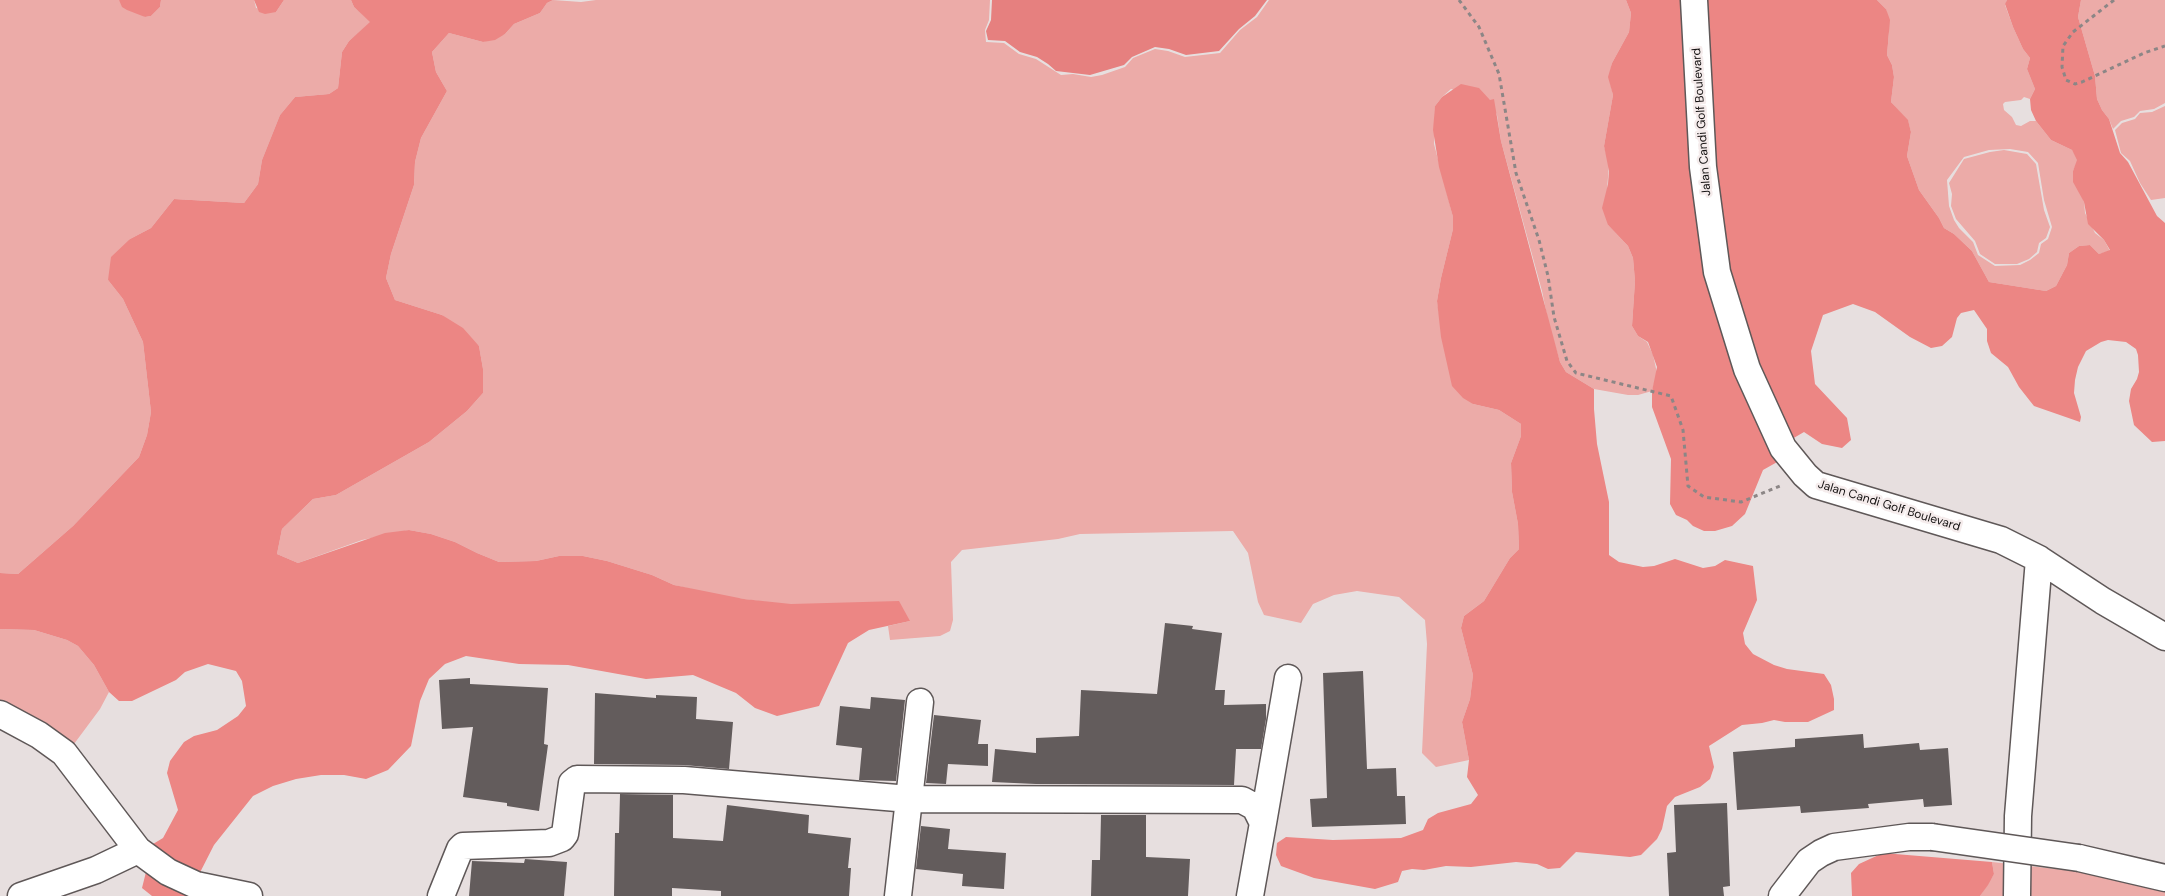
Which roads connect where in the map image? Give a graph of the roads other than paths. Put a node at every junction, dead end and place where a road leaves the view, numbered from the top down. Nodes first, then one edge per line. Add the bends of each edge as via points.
1 (1694, 0) edge
2 (2039, 558) junction
3 (2165, 637) edge
4 (1288, 678) dead end
5 (920, 702) dead end
6 (0, 714) edge
7 (909, 799) junction
8 (1263, 823) junction
9 (138, 850) junction
10 (2165, 878) edge
11 (195, 890) edge
12 (21, 896) edge
13 (249, 896) edge
14 (441, 896) edge
15 (898, 896) edge
16 (1250, 896) edge
17 (1782, 896) edge
18 (2017, 896) edge

1 - 2 street, Jalan Candi Golf Boulevard via 1703,167 1717,272 1747,369 1783,448 1816,485 1991,537
2 - 3 street, Jalan Candi Golf Boulevard
2 - 18 street via 2018,806
4 - 8 street
5 - 7 street
6 - 9 street via 64,753
7 - 8 street via 1242,800 1255,807
7 - 14 street via 684,780 577,779 572,783 562,838 549,843 463,846
7 - 15 street
8 - 16 street
9 - 11 street
9 - 12 street via 96,870
10 - 17 street, bridge via 2079,858 1932,837 1909,837 1834,847 1821,853 1809,861
11 - 13 street

